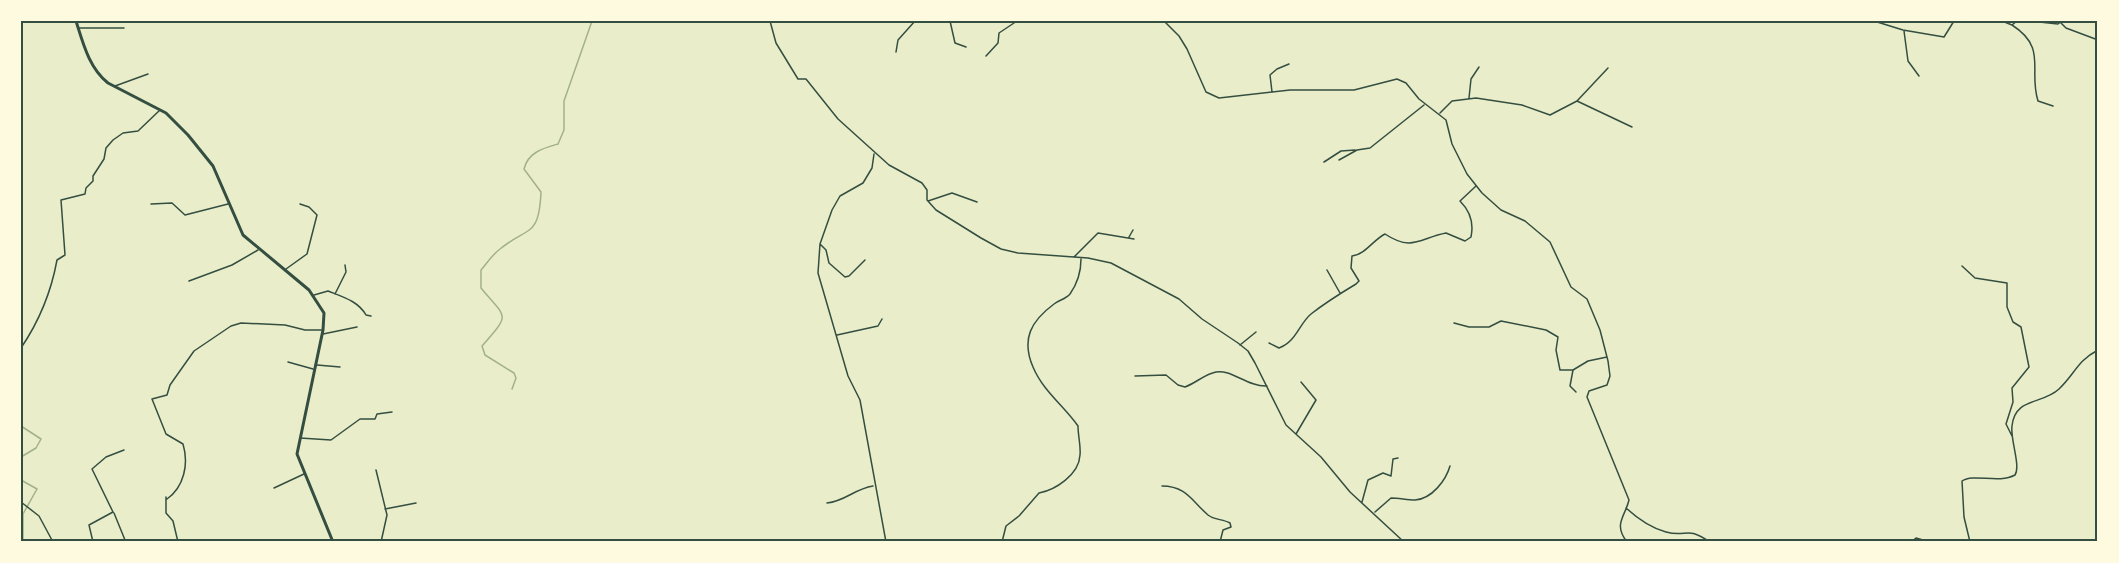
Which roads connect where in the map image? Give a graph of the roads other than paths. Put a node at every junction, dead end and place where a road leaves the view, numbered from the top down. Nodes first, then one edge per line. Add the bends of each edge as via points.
1 (76, 21) edge
2 (770, 21) edge
3 (915, 21) edge
4 (950, 21) edge
5 (1017, 21) edge
6 (1164, 21) edge
7 (1874, 21) edge
8 (1954, 21) edge
9 (2002, 21) edge
10 (2017, 21) edge
11 (2030, 21) edge
12 (2062, 22) edge
13 (2012, 25) junction
14 (78, 28) junction
15 (124, 28) dead end
16 (1904, 30) junction
17 (2098, 40) edge
18 (966, 47) dead end
19 (896, 52) dead end
20 (986, 56) dead end
21 (1290, 64) dead end
22 (1479, 67) dead end
23 (1608, 68) dead end
24 (148, 74) dead end
25 (1919, 76) dead end
26 (114, 86) junction
27 (1272, 93) junction
28 (1469, 99) junction
29 (1576, 101) junction
30 (1425, 105) junction
31 (2053, 106) dead end
32 (160, 110) junction
33 (1439, 113) junction
34 (1632, 127) dead end
35 (1357, 150) junction
36 (875, 152) junction
37 (1339, 160) dead end
38 (1324, 162) dead end
39 (1476, 186) junction
40 (928, 201) junction
41 (977, 202) dead end
42 (151, 204) dead end
43 (229, 204) junction
44 (300, 204) dead end
45 (1133, 230) dead end
46 (1129, 237) junction
47 (1134, 239) dead end
48 (820, 244) junction
49 (258, 249) junction
50 (1073, 257) junction
51 (1081, 258) junction
52 (865, 260) dead end
53 (345, 265) dead end
54 (1962, 266) dead end
55 (285, 270) junction
56 (1327, 270) dead end
57 (189, 280) dead end
58 (335, 294) junction
59 (1341, 294) junction
60 (314, 296) junction
61 (371, 316) dead end
62 (882, 319) dead end
63 (1454, 323) dead end
64 (357, 327) dead end
65 (323, 332) junction
66 (1256, 332) dead end
67 (836, 335) junction
68 (1269, 343) dead end
69 (1240, 345) junction
70 (21, 348) edge
71 (2098, 350) edge
72 (1607, 357) junction
73 (288, 362) dead end
74 (315, 367) junction
75 (340, 367) dead end
76 (1573, 370) junction
77 (1135, 376) dead end
78 (1301, 382) dead end
79 (1267, 386) junction
80 (1576, 392) dead end
81 (392, 412) dead end
82 (1295, 435) junction
83 (299, 437) junction
84 (2013, 438) junction
85 (124, 450) dead end
86 (1398, 458) dead end
87 (1450, 466) dead end
88 (376, 470) dead end
89 (304, 474) junction
90 (874, 486) junction
91 (1162, 486) dead end
92 (274, 488) dead end
93 (21, 502) edge
94 (416, 503) dead end
95 (827, 503) dead end
96 (1362, 503) junction
97 (1626, 507) junction
98 (385, 508) junction
99 (114, 512) junction
100 (1374, 513) junction
101 (125, 540) dead end
102 (52, 542) edge
103 (86, 542) edge
104 (178, 542) edge
105 (333, 542) edge
106 (381, 542) edge
107 (886, 542) edge
108 (1002, 542) edge
109 (1220, 542) edge
110 (1404, 542) edge
111 (1627, 542) edge
112 (1710, 542) edge
113 (1911, 542) edge
114 (1930, 542) edge
115 (1970, 542) edge

1 - 14 main road
2 - 36 street via 776,43 798,79 806,79 834,114
3 - 19 street via 898,40
4 - 18 street via 955,42
5 - 20 street via 999,33 998,43
6 - 27 street via 1179,36 1204,90 1211,96 1229,99
7 - 16 street
8 - 16 street via 1944,37
9 - 13 street
10 - 13 street
11 - 12 street
12 - 17 street via 2066,28
13 - 31 street via 2024,35 2036,55 2038,101
14 - 15 street
14 - 26 main road via 91,64
16 - 25 street via 1908,61
21 - 27 street via 1270,75
22 - 28 street via 1472,79
23 - 29 street
24 - 26 street
26 - 32 main road
27 - 30 street via 1354,90 1396,79
28 - 29 street via 1522,105 1550,115
28 - 33 street via 1452,101
29 - 34 street
30 - 33 street
30 - 35 street via 1370,148
32 - 43 main road via 172,118 213,166
32 - 70 street via 138,130 118,135 105,148 104,159 85,194 61,200 65,255 57,260 46,306
33 - 39 street via 1446,120 1452,144
35 - 37 street
35 - 38 street via 1341,151
36 - 40 street via 889,165 922,183
36 - 48 street via 863,183 843,194 832,210
39 - 59 street via 1460,201 1467,208 1473,227 1471,237 1465,241 1446,233 1418,244 1385,234 1352,256 1351,268 1359,280
39 - 72 street via 1501,210 1525,221 1550,242 1571,287 1587,299
40 - 41 street via 952,193
40 - 50 street via 936,210 1001,249
42 - 43 street via 171,202 186,215
43 - 49 main road via 239,229
44 - 55 street via 317,215 307,254
45 - 46 street
46 - 47 street
46 - 50 street via 1098,233
48 - 52 street via 831,264 845,277
48 - 67 street via 819,281
49 - 55 main road
49 - 57 street via 232,265
50 - 51 street
51 - 69 street via 1111,262 1164,291
51 - 108 street via 1078,278 1070,293 1051,307 1027,337 1035,371 1077,424 1080,458 1065,481 1052,491 1039,493 1006,526
53 - 58 street via 346,272
54 - 84 street via 1975,278 2007,283 2007,307 2013,322 2022,330 2029,367 2012,388 2013,402 2006,424
55 - 60 main road
56 - 59 street
58 - 60 street via 325,291
58 - 61 street via 359,304
59 - 68 street via 1310,314 1297,335 1283,347
60 - 65 main road via 324,314
62 - 67 street via 878,326
63 - 76 street via 1489,327 1501,321 1550,331 1558,338 1558,369
64 - 65 street
65 - 74 main road
65 - 104 street via 240,323 194,351 167,395 152,399 166,434 183,444 186,454 180,488 167,498 166,513 173,521
66 - 69 street
67 - 90 street via 860,400
69 - 79 street via 1248,351
71 - 84 street via 2083,358 2059,389 2021,405 2011,427
72 - 76 street via 1588,361
72 - 97 street via 1609,383 1587,392 1587,397 1622,477 1629,500
73 - 74 street
74 - 75 street
74 - 83 main road
76 - 80 street via 1570,386
77 - 79 street via 1166,375 1185,387 1222,371 1257,386
78 - 82 street via 1316,400
79 - 82 street
81 - 83 street via 376,415 375,419 360,419 331,440
82 - 96 street via 1321,457
83 - 89 main road via 297,454
84 - 115 street via 2018,468 2015,475 2004,480 1962,481
85 - 99 street via 106,457 92,469
86 - 96 street via 1391,464 1391,476 1383,473 1368,480
87 - 100 street via 1441,485 1429,494 1415,500 1391,498
88 - 98 street
89 - 92 street
89 - 105 main road
90 - 95 street via 859,488 842,501
90 - 107 street
91 - 109 street via 1178,487 1194,497 1209,516 1230,523
93 - 102 street via 35,513
94 - 98 street
96 - 100 street
97 - 111 street via 1619,526
97 - 112 street via 1638,518 1667,532 1694,531
98 - 106 street via 387,518
99 - 101 street
99 - 103 street via 89,525 93,542
100 - 110 street
113 - 114 street via 1919,538

